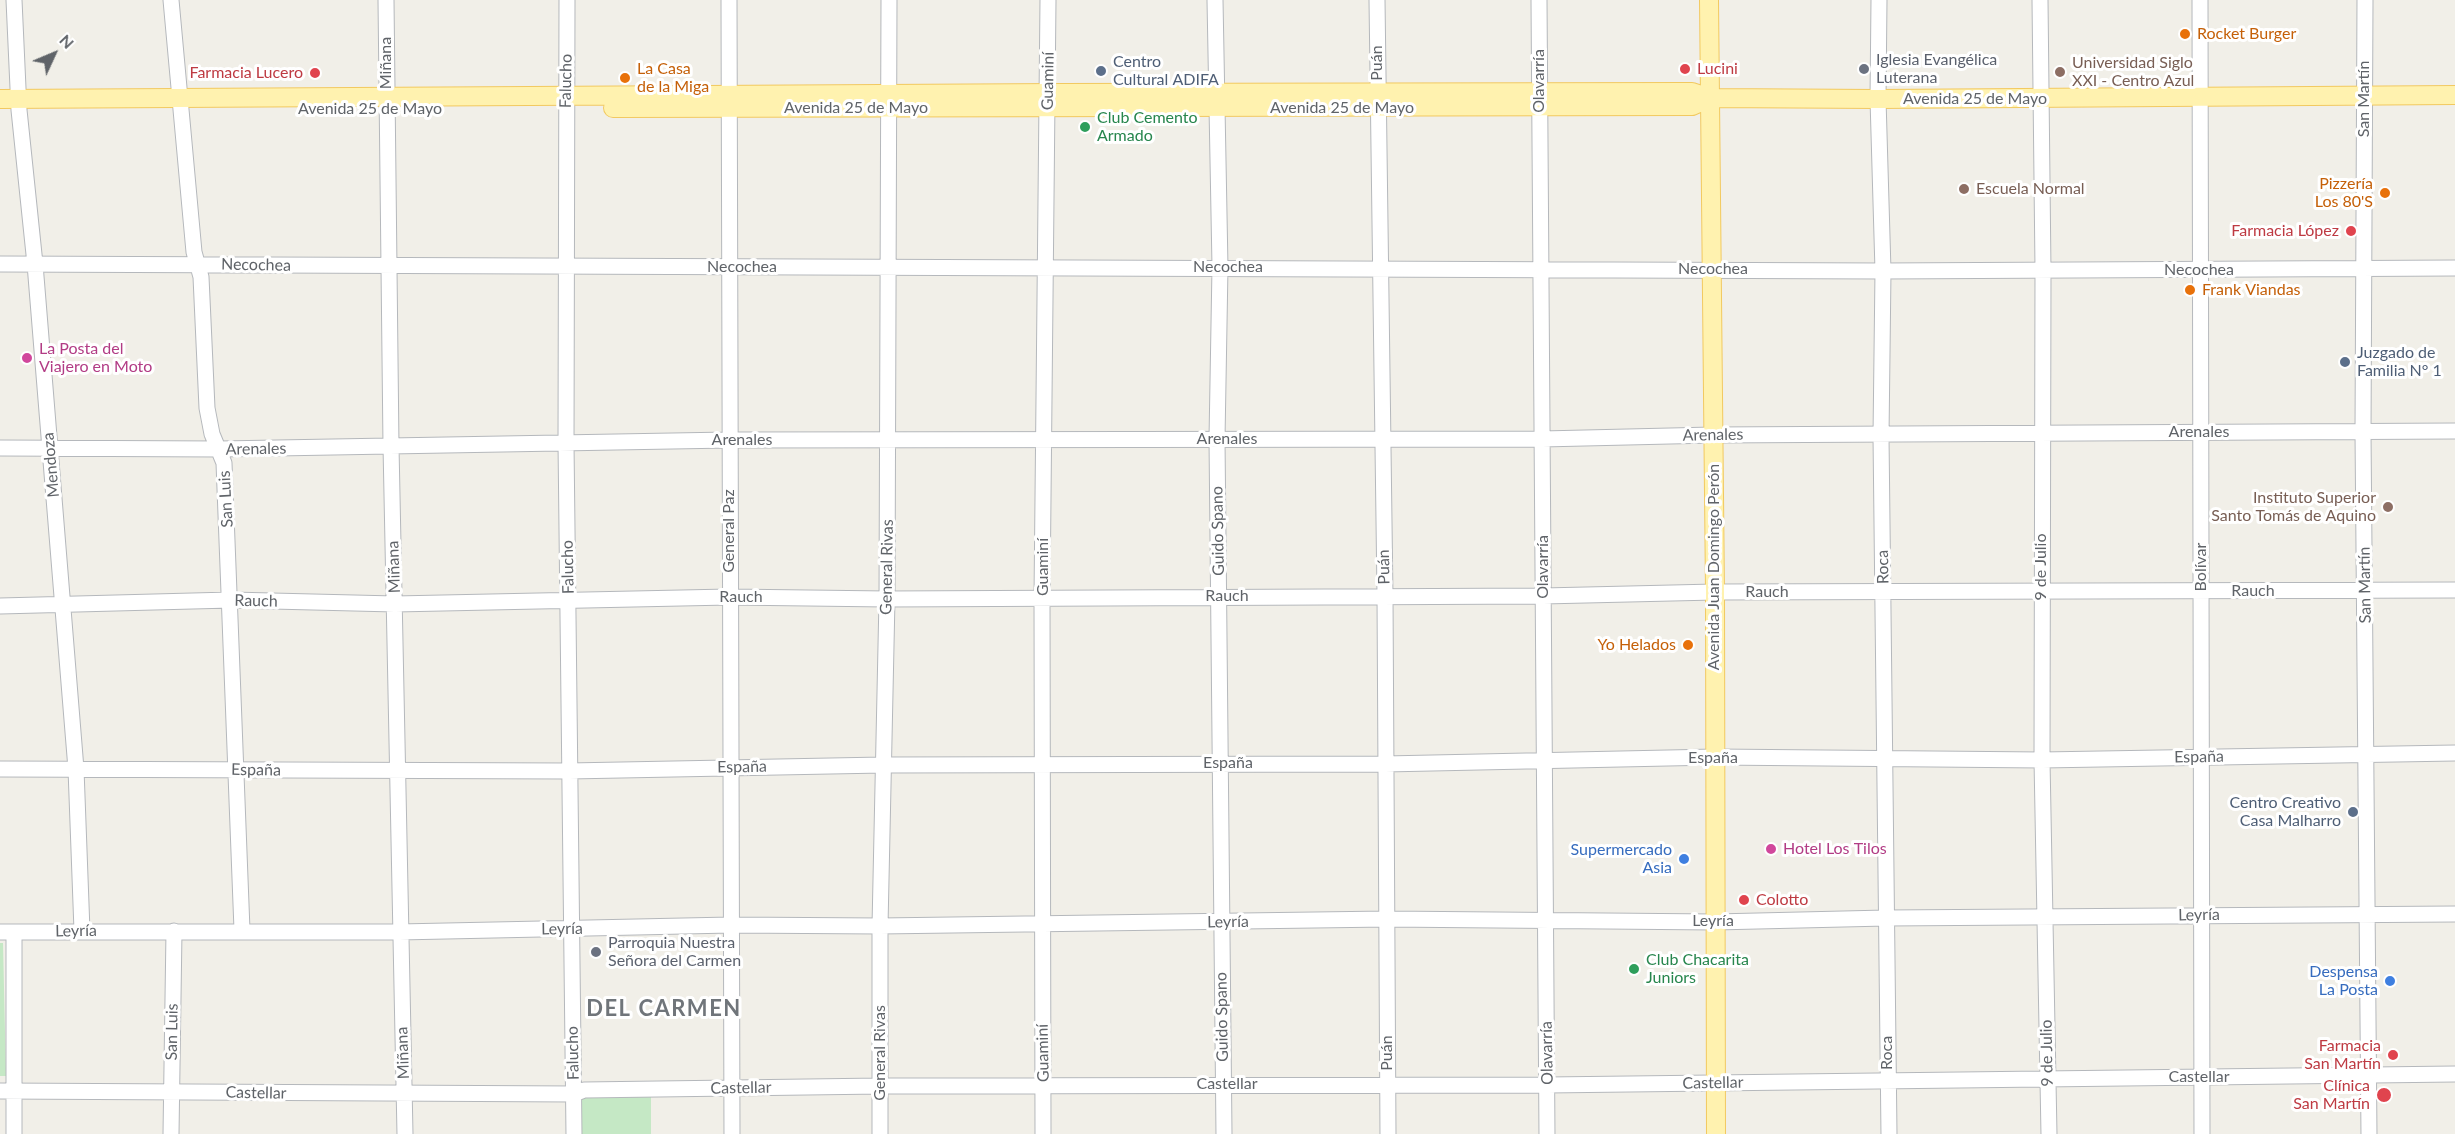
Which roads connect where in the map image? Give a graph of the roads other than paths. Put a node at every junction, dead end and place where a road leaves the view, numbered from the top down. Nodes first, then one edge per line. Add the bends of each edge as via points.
1 (14, 0) edge
2 (171, 0) edge
3 (387, 0) edge
4 (567, 0) edge
5 (729, 0) edge
6 (889, 0) edge
7 (1048, 0) edge
8 (1215, 0) edge
9 (1377, 0) edge
10 (1539, 0) edge
11 (1709, 0) edge
12 (1879, 0) edge
13 (2040, 0) edge
14 (2200, 0) edge
15 (2365, 0) edge
16 (2455, 95) edge
17 (2364, 96) junction
18 (1710, 98) junction
19 (2200, 98) junction
20 (0, 99) edge
21 (1878, 99) junction
22 (2039, 99) junction
23 (729, 100) junction
24 (1048, 100) junction
25 (1377, 100) junction
26 (1538, 100) junction
27 (1217, 101) junction
28 (565, 102) junction
29 (891, 102) junction
30 (180, 103) junction
31 (386, 103) junction
32 (19, 105) junction
33 (0, 111) edge
34 (0, 264) edge
35 (35, 264) junction
36 (197, 265) junction
37 (1046, 266) junction
38 (388, 267) junction
39 (568, 267) junction
40 (728, 267) junction
41 (888, 267) junction
42 (1220, 267) junction
43 (1381, 267) junction
44 (1541, 268) junction
45 (1712, 268) junction
46 (2455, 268) edge
47 (2043, 270) junction
48 (2200, 270) junction
49 (2365, 270) junction
50 (1883, 271) junction
51 (2455, 431) edge
52 (2041, 432) junction
53 (2201, 432) junction
54 (2363, 432) junction
55 (1713, 435) junction
56 (1881, 436) junction
57 (1217, 439) junction
58 (1382, 439) junction
59 (1542, 439) junction
60 (729, 440) junction
61 (1044, 440) junction
62 (888, 442) junction
63 (566, 443) junction
64 (391, 446) junction
65 (49, 447) junction
66 (0, 448) edge
67 (220, 449) junction
68 (2455, 590) edge
69 (2042, 591) junction
70 (2201, 591) junction
71 (1715, 592) junction
72 (2365, 592) junction
73 (1883, 593) junction
74 (1385, 595) junction
75 (1219, 596) junction
76 (1543, 596) junction
77 (729, 597) junction
78 (1042, 597) junction
79 (887, 599) junction
80 (231, 600) junction
81 (568, 600) junction
82 (395, 604) junction
83 (0, 606) edge
84 (64, 606) junction
85 (2455, 753) edge
86 (2367, 755) junction
87 (1715, 757) junction
88 (2202, 757) junction
89 (1886, 758) junction
90 (1542, 760) junction
91 (2042, 760) junction
92 (1220, 763) junction
93 (1385, 764) junction
94 (883, 765) junction
95 (1042, 765) junction
96 (730, 768) junction
97 (76, 769) junction
98 (236, 769) junction
99 (0, 770) edge
100 (568, 771) junction
101 (396, 772) junction
102 (2455, 914) edge
103 (2201, 915) junction
104 (2367, 915) junction
105 (1886, 918) junction
106 (2044, 918) junction
107 (1387, 919) junction
108 (1544, 921) junction
109 (1221, 922) junction
110 (1715, 922) junction
111 (1042, 923) junction
112 (731, 925) junction
113 (880, 926) junction
114 (571, 929) junction
115 (242, 930) junction
116 (82, 931) junction
117 (174, 931) junction
118 (7, 932) edge
119 (399, 932) junction
120 (2455, 1074) edge
121 (2368, 1076) junction
122 (2202, 1077) junction
123 (1887, 1079) junction
124 (2048, 1079) junction
125 (1715, 1083) junction
126 (1044, 1084) junction
127 (1224, 1084) junction
128 (1547, 1084) junction
129 (1387, 1085) junction
130 (881, 1086) junction
131 (732, 1088) junction
132 (7, 1091) edge
133 (172, 1092) junction
134 (574, 1094) junction
135 (404, 1095) junction
136 (14, 1134) edge
137 (171, 1134) edge
138 (405, 1134) edge
139 (574, 1134) edge
140 (732, 1134) edge
141 (880, 1134) edge
142 (1043, 1134) edge
143 (1224, 1134) edge
144 (1388, 1134) edge
145 (1547, 1134) edge
146 (1716, 1134) edge
147 (1889, 1134) edge
148 (2049, 1134) edge
149 (2202, 1134) edge
150 (2369, 1134) edge

1 - 32 street, Mendoza
2 - 30 street, San Luis
3 - 31 street, Miñana
4 - 28 street, Falucho
5 - 23 street, General Paz
6 - 29 street, General Rivas
7 - 24 street, Guaminí
8 - 27 street, Guido Spano
9 - 25 street, Puán
10 - 26 street, Olavarría
11 - 18 main road, Avenida Juan Domingo Perón
12 - 21 street, Roca
13 - 22 street, 9 de Julio
14 - 19 street, Bolívar
15 - 17 street, San Martín
16 - 17 main road, Avenida 25 de Mayo
17 - 19 main road, Avenida 25 de Mayo
17 - 49 street, San Martín
18 - 21 main road, Avenida 25 de Mayo
18 - 26 main road, Avenida 25 de Mayo via 1692,92
18 - 45 main road, Avenida Juan Domingo Perón
19 - 22 main road, Avenida 25 de Mayo
19 - 48 street, Bolívar
20 - 32 main road, Avenida 25 de Mayo
21 - 22 main road, Avenida 25 de Mayo
21 - 50 street, Roca
22 - 47 street, 9 de Julio
23 - 28 main road, Avenida 25 de Mayo
23 - 29 main road, Avenida 25 de Mayo
23 - 40 street, General Paz
24 - 27 main road, Avenida 25 de Mayo
24 - 29 main road, Avenida 25 de Mayo
24 - 37 street, Guaminí
25 - 26 main road, Avenida 25 de Mayo
25 - 27 main road, Avenida 25 de Mayo
25 - 43 street, Puán
26 - 44 street, Olavarría
27 - 42 street, Guido Spano
28 - 31 main road, Avenida 25 de Mayo
28 - 39 street, Falucho
29 - 41 street, General Rivas
30 - 31 main road, Avenida 25 de Mayo
30 - 32 main road, Avenida 25 de Mayo
30 - 36 street, San Luis
31 - 38 street, Miñana
32 - 33 main road, Avenida 25 de Mayo
32 - 35 street, Mendoza
34 - 35 street, Necochea
35 - 36 street, Necochea
35 - 65 street, Mendoza
36 - 38 street, Necochea
36 - 67 street, San Luis via 201,277 207,408 212,434
37 - 41 street, Necochea
37 - 42 street, Necochea
37 - 61 street, Guaminí
38 - 39 street, Necochea
38 - 64 street, Miñana
39 - 40 street, Necochea
39 - 63 street, Falucho
40 - 41 street, Necochea
40 - 60 street, General Paz
41 - 62 street, General Rivas
42 - 43 street, Necochea
42 - 57 street, Guido Spano
43 - 44 street, Necochea
43 - 58 street, Puán
44 - 45 street, Necochea
44 - 59 street, Olavarría
45 - 50 street, Necochea
45 - 55 main road, Avenida Juan Domingo Perón
46 - 49 street, Necochea
47 - 48 street, Necochea
47 - 50 street, Necochea
47 - 52 street, 9 de Julio
48 - 49 street, Necochea
48 - 53 street, Bolívar
49 - 54 street, San Martín
50 - 56 street, Roca
51 - 54 street, Arenales
52 - 53 street, Arenales
52 - 56 street, Arenales
52 - 69 street, 9 de Julio
53 - 54 street, Arenales
53 - 70 street, Bolívar
54 - 72 street, San Martín
55 - 56 street, Arenales
55 - 59 street, Arenales
55 - 71 main road, Avenida Juan Domingo Perón
56 - 73 street, Roca
57 - 58 street, Arenales
57 - 61 street, Arenales
57 - 75 street, Guido Spano
58 - 59 street, Arenales
58 - 74 street, Puán
59 - 76 street, Olavarría
60 - 62 street, Arenales
60 - 63 street, Arenales
60 - 77 street, General Paz
61 - 62 street, Arenales
61 - 78 street, Guaminí
62 - 79 street, General Rivas
63 - 64 street, Arenales
63 - 81 street, Falucho
64 - 67 street, Arenales
64 - 82 street, Miñana
65 - 66 street, Arenales
65 - 67 street, Arenales
65 - 84 street, Mendoza
67 - 80 street, San Luis
68 - 72 street, Rauch
69 - 70 street, Rauch
69 - 73 street, Rauch
69 - 91 street, 9 de Julio
70 - 72 street, Rauch
70 - 88 street, Bolívar
71 - 73 street, Rauch
71 - 76 street, Rauch
71 - 87 main road, Avenida Juan Domingo Perón
72 - 86 street, San Martín
73 - 89 street, Roca
74 - 75 street, Rauch
74 - 76 street, Rauch
74 - 93 street, Puán
75 - 78 street, Rauch
75 - 92 street, Guido Spano
76 - 90 street, Olavarría
77 - 79 street, Rauch
77 - 81 street, Rauch
77 - 96 street, General Paz
78 - 79 street, Rauch
78 - 95 street, Guaminí
79 - 94 street, General Rivas
80 - 82 street, Rauch
80 - 84 street, Rauch
80 - 98 street, San Luis
81 - 82 street, Rauch
81 - 100 street, Falucho
82 - 101 street, Miñana
83 - 84 street, Rauch
84 - 97 street, Mendoza
85 - 86 street, España
86 - 88 street, España
86 - 104 street, San Martín
87 - 89 street, España
87 - 90 street, España
87 - 110 main road, Avenida Juan Domingo Perón
88 - 91 street, España
88 - 103 street, Bolívar
89 - 91 street, España
89 - 105 street, Roca
90 - 93 street, España
90 - 108 street, Olavarría
91 - 106 street, 9 de Julio
92 - 93 street, España
92 - 95 street, España
92 - 109 street, Guido Spano
93 - 107 street, Puán
94 - 95 street, España
94 - 96 street, España
94 - 113 street, General Rivas
95 - 111 street, Guaminí
96 - 100 street, España
96 - 112 street, General Paz
97 - 98 street, España
97 - 99 street, España
97 - 116 street, Mendoza
98 - 101 street, España
98 - 115 street, San Luis
100 - 101 street, España
100 - 114 street, Falucho
101 - 119 street, Miñana
102 - 104 street, Leyría
103 - 104 street, Leyría
103 - 106 street, Leyría
103 - 122 street, Bolívar
104 - 121 street, San Martín
105 - 106 street, Leyría
105 - 110 street, Leyría
105 - 123 street, Roca
106 - 124 street, 9 de Julio
107 - 108 street, Leyría
107 - 109 street, Leyría
107 - 129 street, Puán
108 - 110 street, Leyría
108 - 128 street, Olavarría
109 - 111 street, Leyría
109 - 127 street, Guido Spano
110 - 125 main road, Avenida Juan Domingo Perón
111 - 113 street, Leyría
111 - 126 street, Guaminí
112 - 113 street, Leyría
112 - 114 street, Leyría
112 - 131 street, General Paz
113 - 130 street, General Rivas
114 - 119 street, Leyría
114 - 134 street, Falucho
115 - 117 street, Leyría
115 - 119 street, Leyría
116 - 117 street, Leyría
116 - 118 street, Leyría
117 - 133 street, San Luis
118 - 132 street
119 - 135 street, Miñana
120 - 121 street, Castellar
121 - 122 street, Castellar
121 - 150 street, San Martín
122 - 124 street, Castellar
122 - 149 street, Bolívar
123 - 124 street, Castellar
123 - 125 street, Castellar
123 - 147 street, Roca
124 - 148 street, 9 de Julio
125 - 128 street, Castellar
125 - 146 main road, Avenida Juan Domingo Perón
126 - 127 street, Castellar
126 - 130 street, Castellar
126 - 142 street, Guaminí
127 - 129 street, Castellar
127 - 143 street, Guido Spano
128 - 129 street, Castellar
128 - 145 street, Olavarría
129 - 144 street, Puán
130 - 131 street, Castellar
130 - 141 street, General Rivas
131 - 134 street, Castellar via 584,1090
131 - 140 street, General Paz
132 - 133 street, Castellar
132 - 136 street
133 - 135 street, Castellar
133 - 137 street, San Luis
134 - 135 street, Castellar
134 - 139 street, Falucho
135 - 138 street, Miñana

